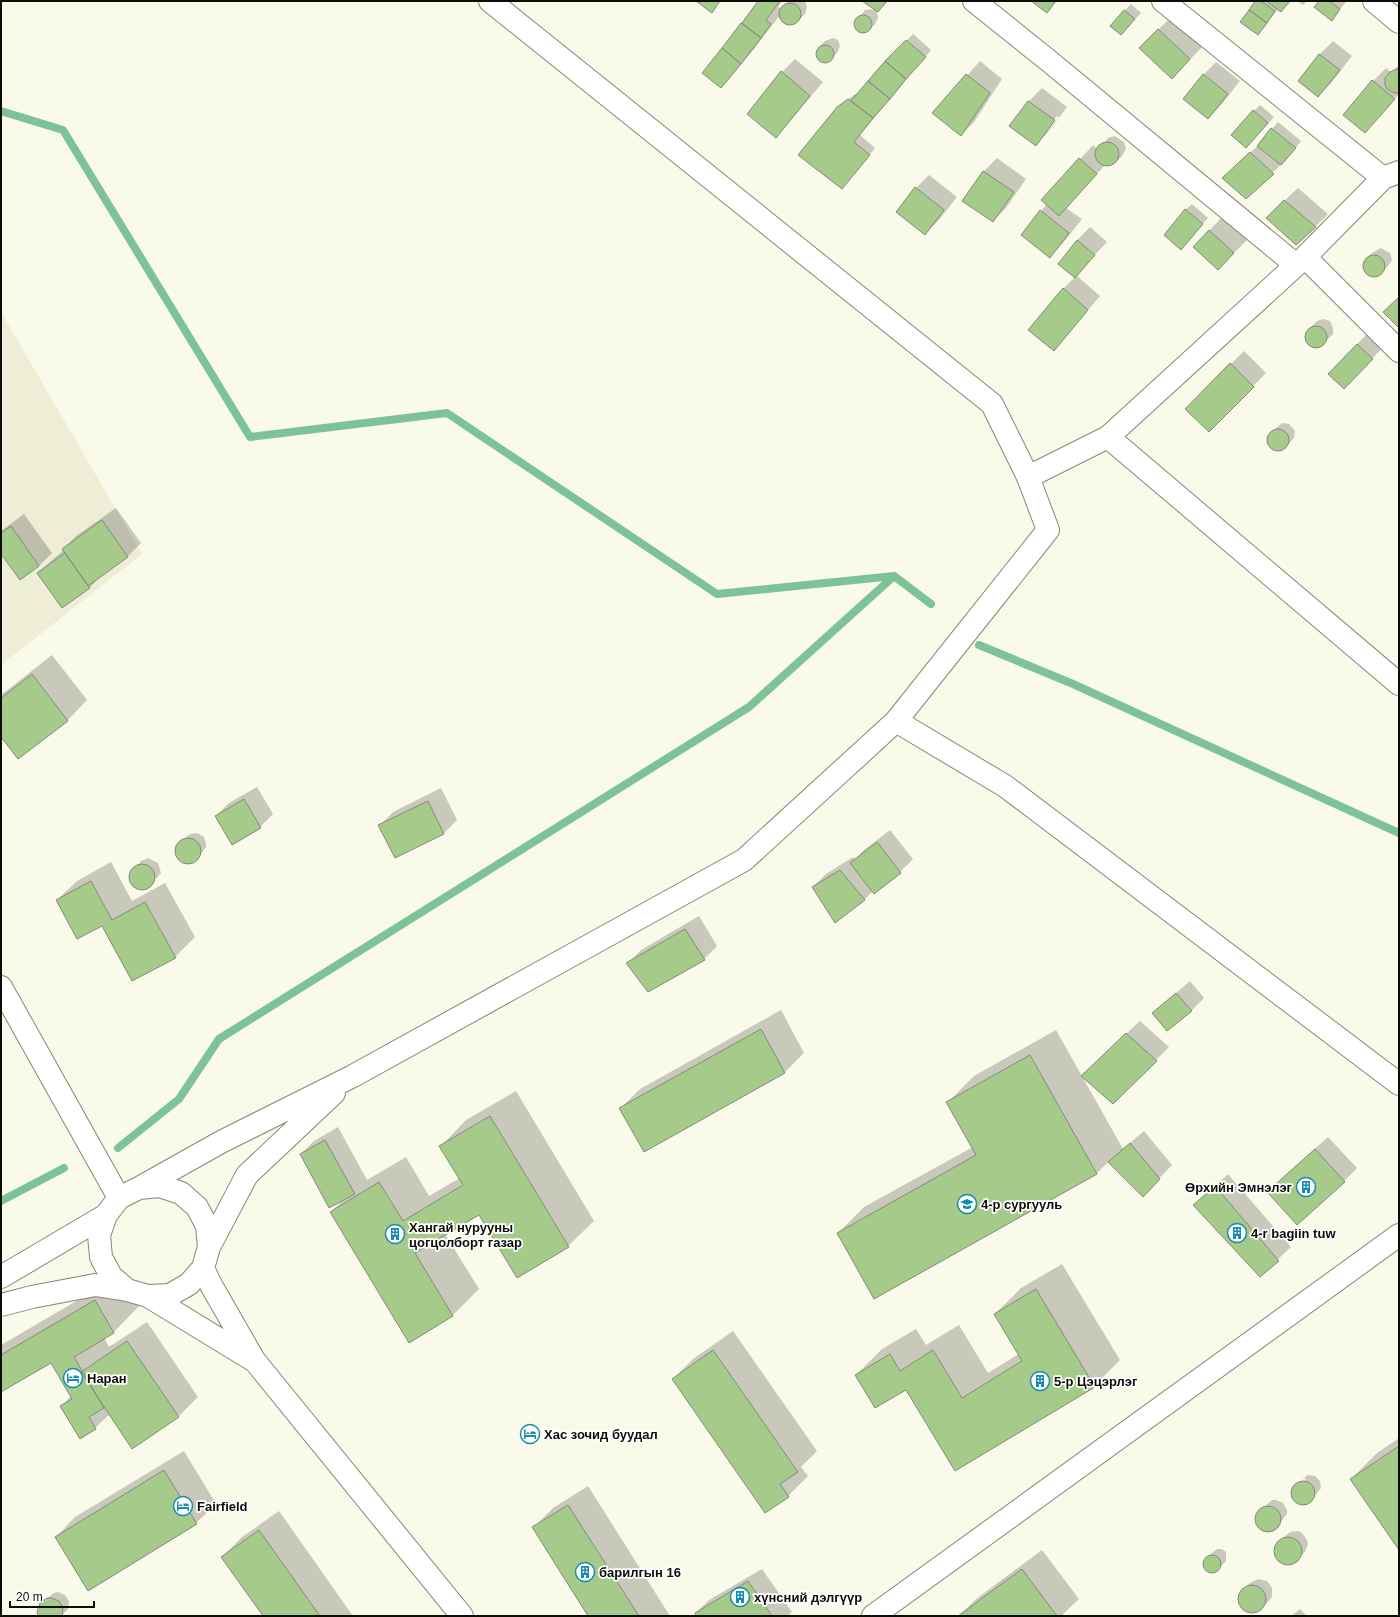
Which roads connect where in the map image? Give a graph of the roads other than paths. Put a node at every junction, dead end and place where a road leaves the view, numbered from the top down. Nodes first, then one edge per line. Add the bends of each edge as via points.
1 (974, 1) edge
2 (1163, 1) edge
3 (1374, 1) edge
4 (500, 4) edge
5 (1399, 22) edge
6 (1395, 174) edge
7 (1301, 261) junction
8 (1399, 351) edge
9 (1108, 437) junction
10 (1028, 477) junction
11 (1399, 684) edge
12 (896, 721) junction
13 (1, 987) edge
14 (353, 1076) junction
15 (1399, 1084) edge
16 (139, 1188) junction
17 (120, 1198) junction
18 (106, 1214) junction
19 (1399, 1235) edge
20 (209, 1247) junction
21 (203, 1268) junction
22 (1, 1277) edge
23 (127, 1290) junction
24 (148, 1296) junction
25 (1, 1305) edge
26 (254, 1360) junction
27 (462, 1616) edge
28 (873, 1616) edge

1 - 7 street
2 - 6 street
3 - 5 street
4 - 10 street via 992,404
6 - 7 street
7 - 8 street
7 - 9 street
9 - 10 street
9 - 11 street
10 - 12 street via 1048,530
12 - 14 street via 744,860
12 - 15 street via 1005,786
13 - 17 street
14 - 16 street via 221,1142
14 - 20 street via 247,1175
16 - 17 street
16 - 20 street via 160,1186 181,1193 192,1202 207,1226
17 - 18 street
18 - 22 street
18 - 23 street via 99,1235 101,1257 111,1276
19 - 28 street
20 - 21 street
21 - 24 street via 189,1284 170,1295
21 - 26 street
23 - 24 street
23 - 25 street via 95,1286
24 - 26 street
26 - 27 street

